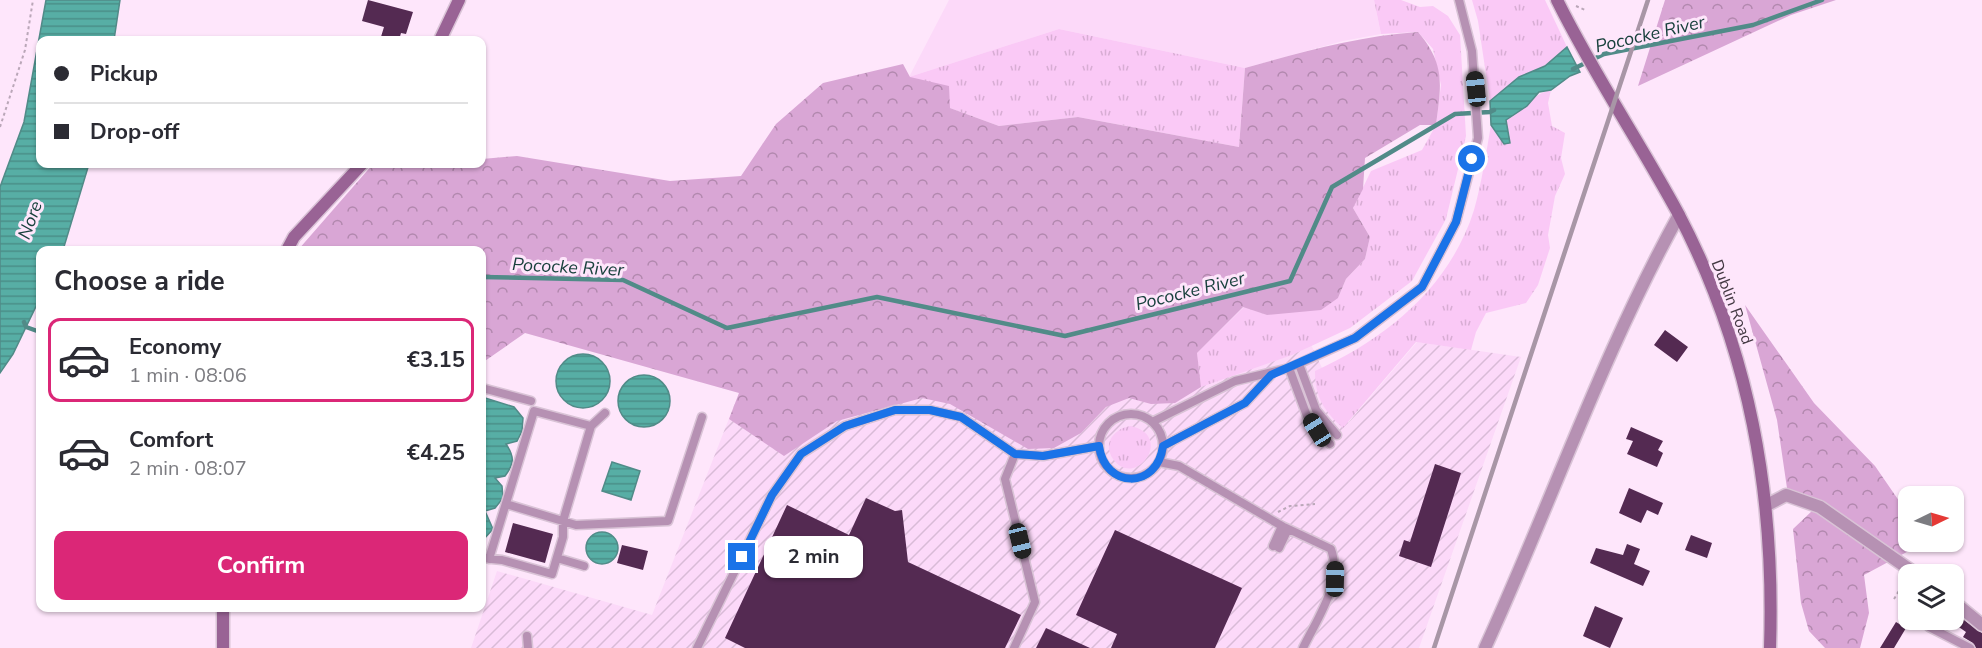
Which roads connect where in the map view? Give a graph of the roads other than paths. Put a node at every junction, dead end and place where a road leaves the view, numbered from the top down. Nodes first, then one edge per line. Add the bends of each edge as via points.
1 (459, 0) edge
2 (1459, 0) edge
3 (1557, 0) edge
4 (442, 36) edge
5 (358, 168) edge
6 (1679, 215) junction
7 (289, 246) edge
8 (1299, 364) junction
9 (1289, 368) junction
10 (1271, 375) junction
11 (486, 389) edge
12 (534, 411) junction
13 (605, 413) dead end
14 (702, 417) dead end
15 (1152, 422) junction
16 (591, 426) junction
17 (1337, 435) dead end
18 (1330, 444) dead end
19 (1099, 446) junction
20 (1163, 446) junction
21 (1015, 454) junction
22 (1159, 462) junction
23 (506, 504) junction
24 (1767, 505) junction
25 (563, 521) junction
26 (1285, 527) junction
27 (1276, 547) dead end
28 (486, 555) edge
29 (486, 558) edge
30 (557, 558) junction
31 (1902, 564) edge
32 (584, 566) dead end
33 (1964, 610) edge
34 (223, 612) edge
35 (1982, 625) edge
36 (1935, 630) edge
37 (527, 636) dead end
38 (223, 648) edge
39 (528, 648) edge
40 (697, 648) edge
41 (1014, 648) edge
42 (1303, 648) edge
43 (1485, 648) edge
44 (1770, 648) edge
45 (1970, 648) edge

1 - 4 main road
2 - 8 lane via 1472,51 1478,138 1456,222 1422,287 1355,338
3 - 6 main road, Dublin Road
5 - 7 main road
6 - 24 main road, Dublin Road via 1738,360 1758,440
6 - 43 street via 1652,263 1571,443
8 - 9 lane
8 - 17 lane via 1316,410
9 - 10 lane
9 - 18 lane via 1307,416
10 - 15 lane via 1235,381
10 - 20 lane via 1245,403
11 - 12 lane via 532,397
12 - 16 lane
12 - 23 lane
13 - 16 lane
14 - 25 lane via 668,521 576,525
15 - 19 lane via 1123,415 1106,426
15 - 20 lane
16 - 25 lane
19 - 21 lane via 1043,456
19 - 22 lane via 1105,466 1122,478 1143,476
20 - 22 lane
21 - 40 lane via 961,417 930,410 895,410 845,426 801,454 772,495
21 - 41 lane via 1005,479 1035,602
22 - 26 lane via 1179,466
23 - 25 lane
23 - 28 lane
24 - 31 street via 1786,495 1820,507
24 - 44 main road, Dublin Road
25 - 30 lane
26 - 27 lane
26 - 42 lane via 1331,549 1335,562 1335,579
29 - 30 lane via 552,574
30 - 32 lane
33 - 35 street
34 - 38 main road
36 - 45 lane
37 - 39 lane

